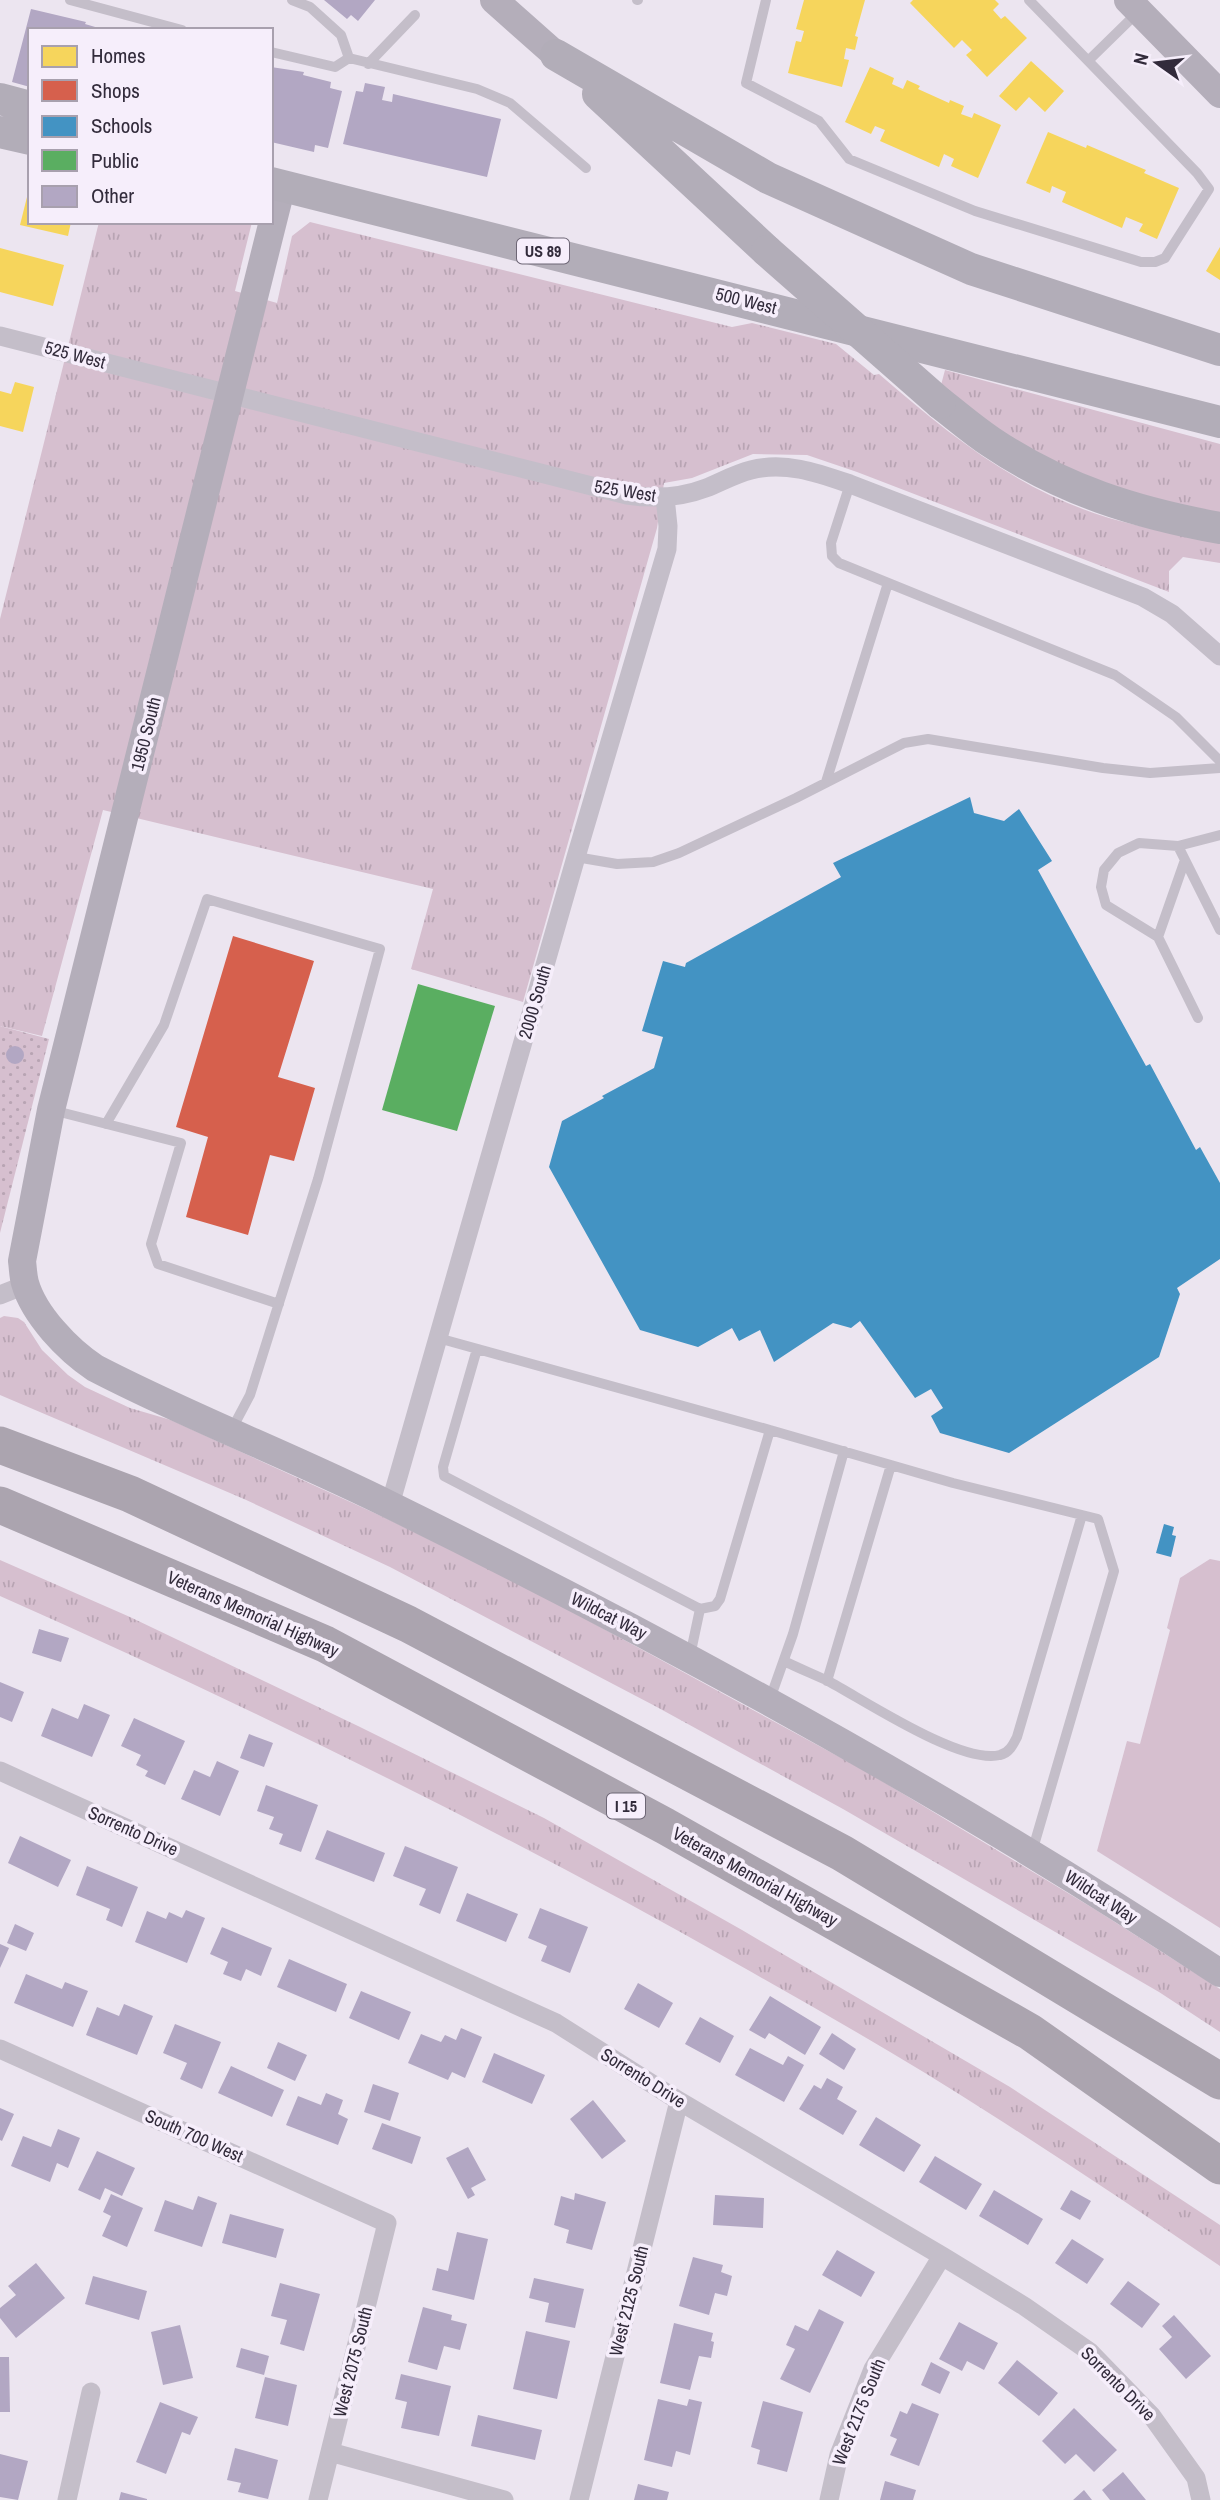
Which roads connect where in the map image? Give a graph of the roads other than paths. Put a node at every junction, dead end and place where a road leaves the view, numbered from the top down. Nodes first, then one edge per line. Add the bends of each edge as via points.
1 (70, 0) edge
2 (292, 0) edge
3 (494, 0) edge
4 (766, 0) edge
5 (1029, 0) edge
6 (1134, 5) edge
7 (415, 15) dead end
8 (175, 28) edge
9 (273, 52) edge
10 (556, 55) junction
11 (349, 58) junction
12 (1089, 60) junction
13 (368, 64) junction
14 (1213, 83) edge
15 (0, 99) edge
16 (28, 106) edge
17 (0, 132) edge
18 (28, 139) edge
19 (586, 169) dead end
20 (277, 184) edge
21 (273, 202) edge
22 (268, 224) edge
23 (0, 336) edge
24 (1220, 350) edge
25 (231, 396) junction
26 (1220, 422) edge
27 (850, 484) junction
28 (665, 497) junction
29 (1220, 528) edge
30 (888, 583) junction
31 (1220, 656) edge
32 (1220, 761) edge
33 (1220, 768) edge
34 (827, 782) junction
35 (1220, 835) edge
36 (1178, 846) junction
37 (576, 857) junction
38 (1185, 860) junction
39 (1220, 930) edge
40 (1158, 937) junction
41 (1198, 1018) dead end
42 (51, 1110) junction
43 (106, 1124) junction
44 (13, 1290) edge
45 (279, 1304) junction
46 (438, 1338) junction
47 (477, 1349) junction
48 (770, 1430) junction
49 (230, 1431) junction
50 (0, 1445) edge
51 (844, 1451) junction
52 (891, 1465) junction
53 (0, 1505) edge
54 (390, 1505) junction
55 (1082, 1516) junction
56 (700, 1609) junction
57 (690, 1657) junction
58 (784, 1661) junction
59 (827, 1681) junction
60 (769, 1701) junction
61 (0, 1771) edge
62 (1032, 1852) junction
63 (1220, 1973) edge
64 (0, 2049) edge
65 (1220, 2081) edge
66 (679, 2101) junction
67 (1220, 2166) edge
68 (387, 2223) joint
69 (942, 2256) junction
70 (91, 2392) dead end
71 (330, 2452) junction
72 (67, 2500) edge
73 (318, 2500) edge
74 (504, 2500) edge
75 (579, 2500) edge
76 (829, 2500) edge
77 (1201, 2500) edge

1 - 8 lane
2 - 11 lane via 310,7 341,35
3 - 10 street
4 - 12 lane via 746,83 819,121 849,159 975,211 1141,262 1155,262 1165,258 1209,189
5 - 12 lane
6 - 12 lane
6 - 14 street
7 - 13 lane
9 - 11 lane via 335,67
10 - 24 main road via 768,178 971,269
10 - 29 main road, bridge via 766,251 990,442 1098,498
11 - 13 lane
13 - 19 lane via 477,89 510,103
15 - 16 main road
17 - 18 main road
20 - 21 street, 1950 South
20 - 26 main road, 500 West / US 89
22 - 25 street, 1950 South
23 - 25 street, 525 West
25 - 28 street, 525 West via 611,492
25 - 42 street, 1950 South
27 - 28 street, 525 West via 804,469 764,468
27 - 30 lane via 831,543 832,556
27 - 31 street, 525 West via 1150,601
28 - 37 street, 2000 South via 667,549
30 - 32 lane via 1115,675 1176,717
30 - 34 lane
33 - 34 lane via 1150,773 928,739 904,743
34 - 37 lane via 653,862 617,864
35 - 36 lane
36 - 38 lane
36 - 40 lane via 1139,844 1118,853 1104,870 1101,887 1106,905
37 - 46 street, 2000 South
38 - 39 lane
38 - 40 lane
40 - 41 lane
42 - 43 lane
42 - 44 street, 1950 South
43 - 45 lane via 181,1143 152,1244 158,1264
43 - 45 lane via 164,1025 207,899 380,949
44 - 49 street, Wildcat Way via 76,1355
45 - 49 lane via 250,1395
46 - 47 lane
46 - 54 street, 2000 South
47 - 48 lane
47 - 56 lane via 444,1476
48 - 51 lane
48 - 56 lane via 720,1599 715,1606
49 - 54 street, Wildcat Way
50 - 65 highway via 130,1494 408,1624 842,1853
51 - 52 lane
51 - 58 lane
52 - 55 lane
52 - 59 lane
53 - 67 highway, Veterans Memorial Highway / I 15 via 325,1644 665,1826 1030,2032
54 - 57 street, Wildcat Way
55 - 59 lane via 1017,1737 1003,1755 978,1755 940,1743
55 - 62 lane via 1098,1519 1114,1571
56 - 57 lane
57 - 60 street, Wildcat Way
58 - 59 lane
58 - 60 lane
60 - 62 street, Wildcat Way
61 - 66 street, Sorrento Drive via 556,2023
62 - 63 street, Wildcat Way
64 - 68 street, South 700 West
66 - 69 street, Sorrento Drive
66 - 75 street, West 2125 South
68 - 71 street, West 2075 South
69 - 76 street, West 2175 South via 873,2369 839,2455
69 - 77 street, Sorrento Drive via 1090,2352 1151,2415 1196,2478
70 - 72 street
71 - 73 street, West 2075 South
71 - 74 street

